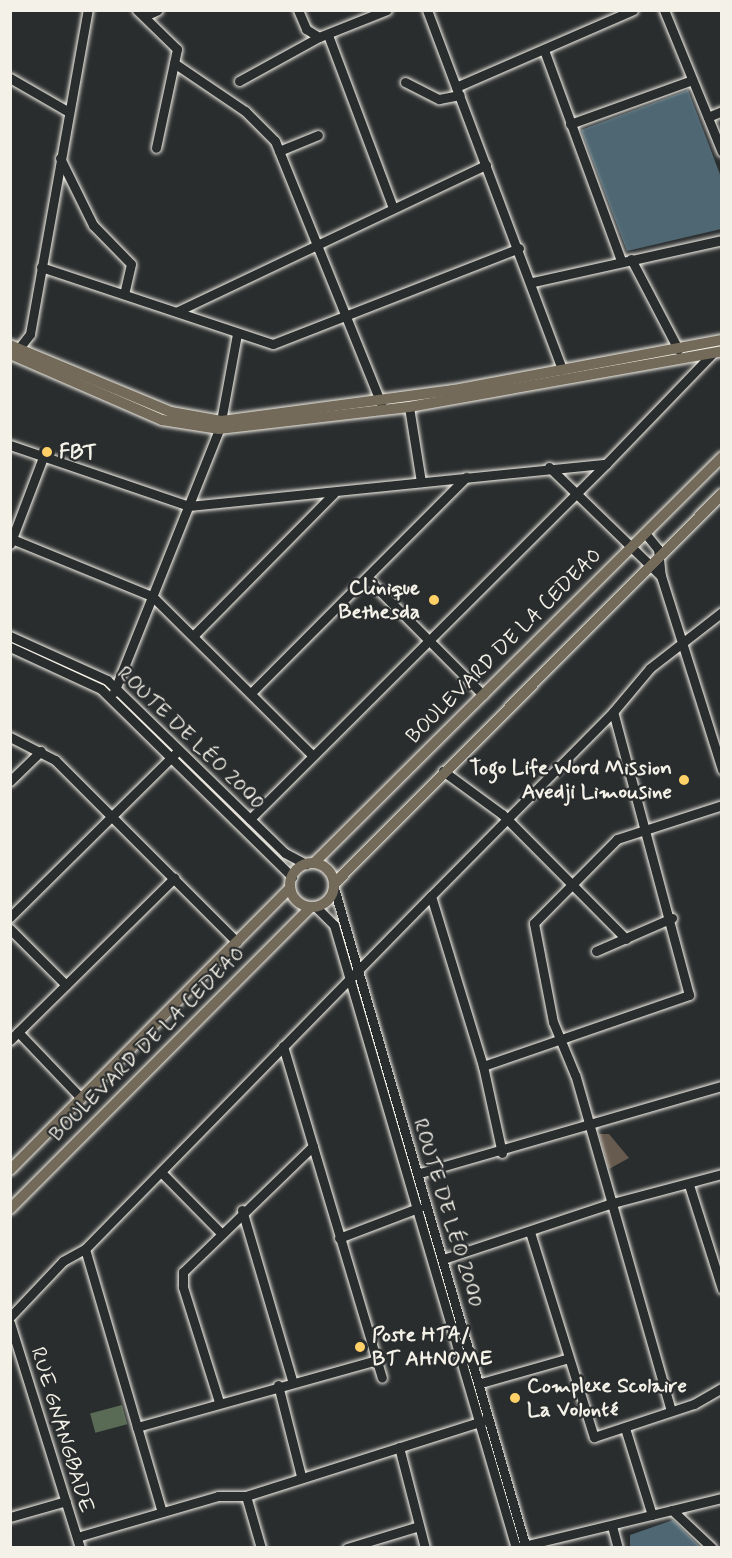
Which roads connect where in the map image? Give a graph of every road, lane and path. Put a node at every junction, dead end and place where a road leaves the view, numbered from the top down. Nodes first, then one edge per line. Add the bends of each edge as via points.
1 (88, 10) edge
2 (158, 10) edge
3 (298, 10) edge
4 (387, 10) edge
5 (427, 10) edge
6 (633, 10) edge
7 (664, 10) edge
8 (141, 13) edge
9 (323, 36) junction
10 (544, 50) junction
11 (174, 63) junction
12 (10, 78) edge
13 (692, 80) junction
14 (239, 81) dead end
15 (405, 82) dead end
16 (458, 91) junction
17 (722, 111) edge
18 (69, 112) junction
19 (708, 117) junction
20 (570, 124) junction
21 (318, 135) dead end
22 (156, 148) dead end
23 (279, 151) junction
24 (722, 152) edge
25 (60, 158) junction
26 (486, 165) junction
27 (393, 208) junction
28 (722, 240) edge
29 (319, 245) junction
30 (519, 248) junction
31 (626, 259) junction
32 (41, 267) junction
33 (533, 282) junction
34 (124, 294) junction
35 (178, 311) junction
36 (348, 318) junction
37 (237, 334) junction
38 (722, 340) edge
39 (678, 349) junction
40 (13, 352) edge
41 (717, 352) edge
42 (562, 369) junction
43 (381, 406) junction
44 (408, 407) junction
45 (220, 425) junction
46 (10, 445) edge
47 (43, 457) junction
48 (722, 457) edge
49 (606, 464) junction
50 (549, 467) junction
51 (466, 477) junction
52 (422, 482) junction
53 (573, 491) junction
54 (334, 493) junction
55 (722, 494) edge
56 (189, 506) junction
57 (645, 533) junction
58 (11, 541) edge
59 (631, 547) junction
60 (659, 555) junction
61 (647, 567) junction
62 (661, 576) junction
63 (368, 579) junction
64 (152, 596) junction
65 (722, 612) edge
66 (194, 634) junction
67 (10, 636) edge
68 (429, 639) junction
69 (685, 644) junction
70 (10, 647) edge
71 (116, 687) junction
72 (251, 693) junction
73 (483, 695) junction
74 (112, 698) junction
75 (612, 712) junction
76 (10, 737) edge
77 (41, 751) junction
78 (177, 753) junction
79 (311, 754) junction
80 (722, 770) edge
81 (443, 771) junction
82 (10, 781) edge
83 (722, 805) edge
84 (112, 816) junction
85 (250, 819) junction
86 (510, 822) junction
87 (647, 827) junction
88 (310, 864) junction
89 (174, 878) junction
90 (291, 882) junction
91 (570, 884) junction
92 (334, 886) junction
93 (431, 896) junction
94 (314, 907) junction
95 (10, 917) edge
96 (672, 918) junction
97 (10, 929) edge
98 (626, 939) junction
99 (237, 942) junction
100 (596, 951) dead end
101 (358, 970) junction
102 (348, 977) junction
103 (66, 985) junction
104 (18, 1032) junction
105 (10, 1040) edge
106 (562, 1040) junction
107 (283, 1046) junction
108 (483, 1066) junction
109 (722, 1086) edge
110 (81, 1098) junction
111 (587, 1126) junction
112 (313, 1146) junction
113 (502, 1153) junction
114 (10, 1170) edge
115 (161, 1172) junction
116 (420, 1173) junction
117 (722, 1174) edge
118 (689, 1185) junction
119 (609, 1203) junction
120 (418, 1208) junction
121 (10, 1209) edge
122 (242, 1210) junction
123 (220, 1232) junction
124 (530, 1232) junction
125 (339, 1238) junction
126 (85, 1249) junction
127 (443, 1259) junction
128 (722, 1289) edge
129 (10, 1317) edge
130 (10, 1323) edge
131 (566, 1359) junction
132 (374, 1361) junction
133 (382, 1378) dead end
134 (293, 1383) junction
135 (481, 1383) junction
136 (278, 1384) junction
137 (722, 1388) edge
138 (219, 1402) junction
139 (671, 1411) junction
140 (492, 1418) junction
141 (480, 1422) junction
142 (137, 1427) junction
143 (625, 1428) junction
144 (399, 1447) junction
145 (301, 1476) junction
146 (246, 1496) junction
147 (722, 1498) edge
148 (66, 1501) junction
149 (672, 1510) junction
150 (162, 1512) junction
151 (652, 1515) junction
152 (10, 1517) edge
153 (419, 1526) junction
154 (612, 1526) junction
155 (77, 1537) junction
156 (521, 1547) edge
157 (80, 1548) edge
158 (261, 1548) edge
159 (347, 1548) edge
160 (425, 1548) edge
161 (618, 1548) edge
162 (712, 1548) edge

1 - 18 street
2 - 8 street
3 - 9 street via 306,28
4 - 9 street
5 - 16 street
6 - 10 street
7 - 13 street
8 - 11 street via 177,49
9 - 14 street
9 - 27 street
10 - 16 street
10 - 20 street
11 - 22 street
11 - 23 street via 245,111
12 - 18 street
13 - 19 street
13 - 20 street
15 - 16 street via 439,99
16 - 26 street
17 - 19 street
18 - 25 street
19 - 24 street
20 - 31 street
21 - 23 street
23 - 29 street
25 - 32 street
25 - 34 street via 93,225 131,264
26 - 27 street
26 - 30 street
27 - 29 street
28 - 31 street
29 - 35 street
29 - 36 street
30 - 33 street
30 - 36 street
31 - 33 street
31 - 39 street
32 - 34 street
32 - 40 street via 30,334
33 - 42 street
34 - 35 street
35 - 37 street
36 - 37 street via 273,344
36 - 43 street
37 - 45 street
38 - 39 main road
39 - 42 main road
40 - 45 main road via 171,412
41 - 44 main road
41 - 49 street
42 - 43 main road
43 - 44 main road
43 - 45 main road
44 - 52 street
45 - 56 street
46 - 47 street
47 - 56 street
47 - 58 street
48 - 57 main road, BOULEVARD DE LA CEDEAO
49 - 50 street
49 - 53 street
50 - 51 street
50 - 53 street
51 - 52 street
51 - 63 street
52 - 54 street
53 - 59 street
53 - 68 street
54 - 56 street
54 - 66 street
55 - 60 main road
56 - 64 street
57 - 59 main road, BOULEVARD DE LA CEDEAO
57 - 60 street
58 - 64 street
59 - 61 street
59 - 73 main road, BOULEVARD DE LA CEDEAO
60 - 61 main road
60 - 62 street
61 - 62 street
61 - 81 main road
62 - 69 street
63 - 68 street
63 - 72 street
64 - 66 street
64 - 71 street
65 - 69 street
66 - 72 street
67 - 71 street, ROUTE DE LÉO 2000 via 94,671
68 - 73 street
68 - 79 street
69 - 75 street via 650,668
69 - 80 street
70 - 74 street, ROUTE DE LÉO 2000 via 81,676
71 - 74 street
71 - 78 street, ROUTE DE LÉO 2000
72 - 79 street
73 - 88 main road, BOULEVARD DE LA CEDEAO
74 - 78 street, ROUTE DE LÉO 2000
75 - 86 street
75 - 87 street
76 - 77 street
77 - 82 street
77 - 84 street
78 - 84 street
78 - 85 street, ROUTE DE LÉO 2000
78 - 90 street, ROUTE DE LÉO 2000
79 - 85 street
81 - 86 street
81 - 92 main road
83 - 87 street
84 - 89 street
84 - 95 street
85 - 88 street, ROUTE DE LÉO 2000 via 285,853
86 - 91 street
86 - 93 street
87 - 91 street via 617,839
87 - 96 street
88 - 90 main road
88 - 92 main road via 326,867
89 - 99 street
89 - 103 street
90 - 94 main road via 297,901
90 - 99 main road, BOULEVARD DE LA CEDEAO
91 - 98 street
91 - 106 street via 534,923 540,972
92 - 94 main road via 328,900
92 - 101 street, ROUTE DE LÉO 2000
93 - 101 street
93 - 108 street
94 - 102 street, ROUTE DE LÉO 2000 via 334,925
94 - 121 main road, BOULEVARD DE LA CEDEAO
96 - 98 street
96 - 106 street via 691,989 685,1000
97 - 103 street
98 - 100 street
99 - 110 main road, BOULEVARD DE LA CEDEAO
101 - 102 street
101 - 116 street, ROUTE DE LÉO 2000
102 - 107 street
102 - 120 street, ROUTE DE LÉO 2000
103 - 104 street
104 - 105 street
104 - 110 street
106 - 108 street
106 - 111 street
107 - 112 street
107 - 115 street
108 - 113 street
109 - 111 street
110 - 114 main road, BOULEVARD DE LA CEDEAO
111 - 113 street
111 - 119 street
112 - 122 street
112 - 125 street
113 - 116 street
115 - 123 street
115 - 126 street
116 - 127 street, ROUTE DE LÉO 2000
117 - 118 street
118 - 119 street
118 - 128 street
119 - 124 street
119 - 139 street
120 - 125 street
120 - 141 street, ROUTE DE LÉO 2000
122 - 123 street
122 - 134 street
123 - 138 street via 186,1266 182,1283
124 - 127 street
124 - 131 street
125 - 132 street
126 - 129 street via 63,1261
126 - 142 street
127 - 135 street, ROUTE DE LÉO 2000
130 - 148 street, RUE GNANGBADE
131 - 135 street
131 - 143 street via 591,1436
132 - 133 street
132 - 134 street
134 - 136 street
135 - 140 street, ROUTE DE LÉO 2000
136 - 138 street
136 - 145 street
137 - 139 street
138 - 142 street
139 - 143 street
140 - 141 street
140 - 156 street, ROUTE DE LÉO 2000
141 - 144 street
141 - 156 street, ROUTE DE LÉO 2000
142 - 150 street
143 - 151 street
144 - 145 street
144 - 153 street
145 - 146 street
146 - 150 street via 218,1496
146 - 158 street
147 - 149 street
148 - 152 street
148 - 155 street, RUE GNANGBADE
149 - 151 street
149 - 162 street
150 - 155 street
151 - 154 street
153 - 159 street
153 - 160 street
154 - 156 street
154 - 161 street
155 - 157 street, RUE GNANGBADE

